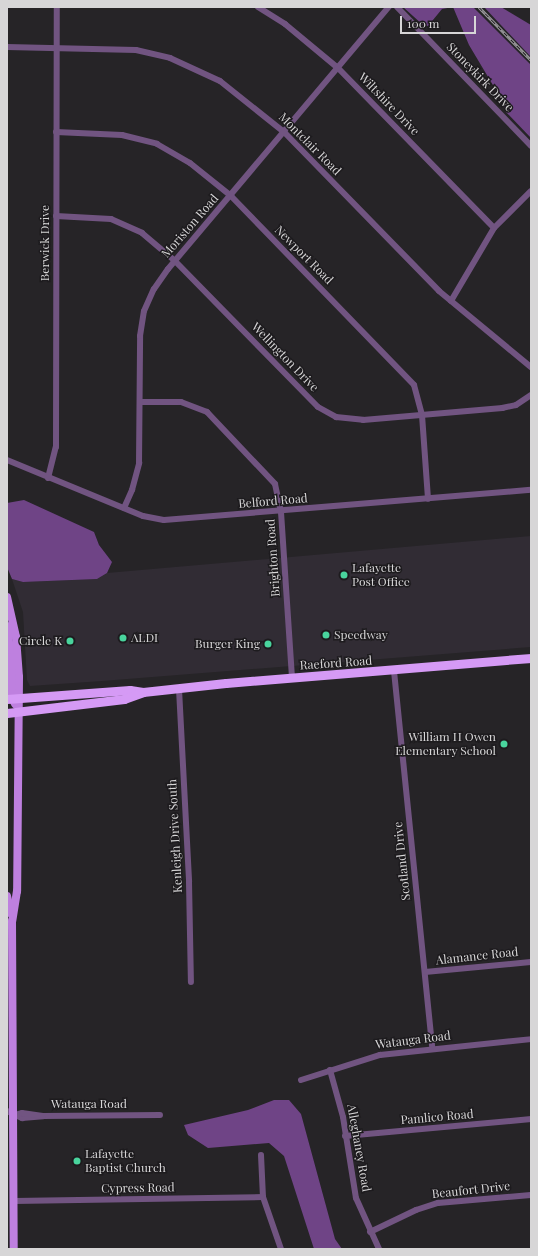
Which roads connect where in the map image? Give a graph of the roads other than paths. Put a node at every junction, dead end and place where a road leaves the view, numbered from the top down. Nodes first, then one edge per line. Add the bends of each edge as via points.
1 (57, 7) edge
2 (258, 7) edge
3 (389, 7) edge
4 (397, 7) edge
5 (7, 47) edge
6 (20, 48) junction
7 (57, 48) junction
8 (7, 51) edge
9 (338, 68) junction
10 (56, 132) junction
11 (284, 132) junction
12 (531, 146) edge
13 (531, 191) edge
14 (231, 196) junction
15 (56, 216) junction
16 (494, 228) junction
17 (175, 261) junction
18 (451, 301) junction
19 (531, 367) edge
20 (531, 395) edge
21 (141, 402) junction
22 (422, 415) junction
23 (7, 460) edge
24 (7, 466) edge
25 (26, 469) junction
26 (48, 478) junction
27 (531, 490) edge
28 (428, 499) junction
29 (124, 508) junction
30 (281, 512) junction
31 (7, 597) edge
32 (7, 626) edge
33 (531, 658) edge
34 (394, 671) junction
35 (292, 678) junction
36 (179, 689) junction
37 (143, 692) junction
38 (12, 698) edge
39 (19, 712) junction
40 (7, 713) edge
41 (7, 896) edge
42 (10, 921) edge
43 (531, 962) edge
44 (425, 972) junction
45 (191, 982) dead end
46 (10, 1025) edge
47 (531, 1039) edge
48 (432, 1048) junction
49 (330, 1070) junction
50 (301, 1080) dead end
51 (11, 1113) edge
52 (160, 1115) dead end
53 (531, 1119) edge
54 (345, 1136) junction
55 (261, 1155) dead end
56 (531, 1195) edge
57 (262, 1197) junction
58 (14, 1201) junction
59 (370, 1232) junction
60 (14, 1249) edge
61 (281, 1249) edge
62 (379, 1249) edge

1 - 7 street, Berwick Drive
2 - 9 street, Wiltshire Drive via 285,24
3 - 9 street, Moriston Road
4 - 12 street, Stoneykirk Drive
5 - 6 street, Montclair Road
6 - 7 street, Montclair Road
6 - 8 street, Montclair Road
7 - 10 street, Berwick Drive
7 - 11 street, Montclair Road via 136,50 170,58 231,88
9 - 11 street, Moriston Road
9 - 16 street, Wiltshire Drive
10 - 14 street, Newport Road via 122,135 157,144 190,163
10 - 15 street, Berwick Drive
11 - 14 street, Moriston Road
11 - 18 street, Montclair Road
13 - 16 street
14 - 17 street, Moriston Road
14 - 22 street, Newport Road via 410,379 417,391
15 - 17 street, Wellington Drive via 104,218 122,222 142,233
15 - 26 street, Berwick Drive via 56,447
16 - 18 street
17 - 21 street, Moriston Road via 154,289 144,312 140,336
17 - 22 street, Wellington Drive via 323,411 336,417 353,420
18 - 19 street, Montclair Road
20 - 22 street, Wellington Drive via 516,404 502,408
21 - 29 street, Moriston Road via 139,463
21 - 30 street, Brighton Road via 181,402 201,409 212,417 275,484
22 - 28 street, Newport Road
23 - 25 street, Belford Road
24 - 25 street, Belford Road
25 - 26 street, Belford Road
26 - 29 street, Belford Road
27 - 28 street, Belford Road
28 - 30 street, Belford Road
29 - 30 street, Belford Road via 142,516 164,520
30 - 35 street, Brighton Road
31 - 38 main road via 18,649
32 - 38 main road
33 - 34 highway, Raeford Road
34 - 35 highway, Raeford Road
34 - 44 street, Scotland Drive
35 - 36 highway, Raeford Road
36 - 37 highway, Raeford Road
36 - 45 street, Kenleigh Drive South via 189,882
37 - 38 highway, Raeford Road via 130,690
37 - 39 highway, Raeford Road via 124,699
38 - 39 main road
39 - 40 highway, Raeford Road
39 - 42 main road via 17,891
41 - 42 main road
42 - 46 main road
43 - 44 street, Alamance Road
44 - 48 street, Scotland Drive
46 - 51 main road
47 - 48 street, Watauga Road
48 - 49 street, Watauga Road via 366,1058
49 - 50 street, Watauga Road
49 - 54 street, Alleghaney Road via 339,1100
51 - 52 street, Watauga Road via 22,1118
51 - 58 main road
53 - 54 street, Pamlico Road
54 - 59 street, Alleghaney Road via 356,1198
55 - 57 street
56 - 59 street, Beaufort Drive via 438,1203 416,1210
57 - 58 street, Cypress Road
57 - 61 street
58 - 60 main road
59 - 62 street, Alleghaney Road

